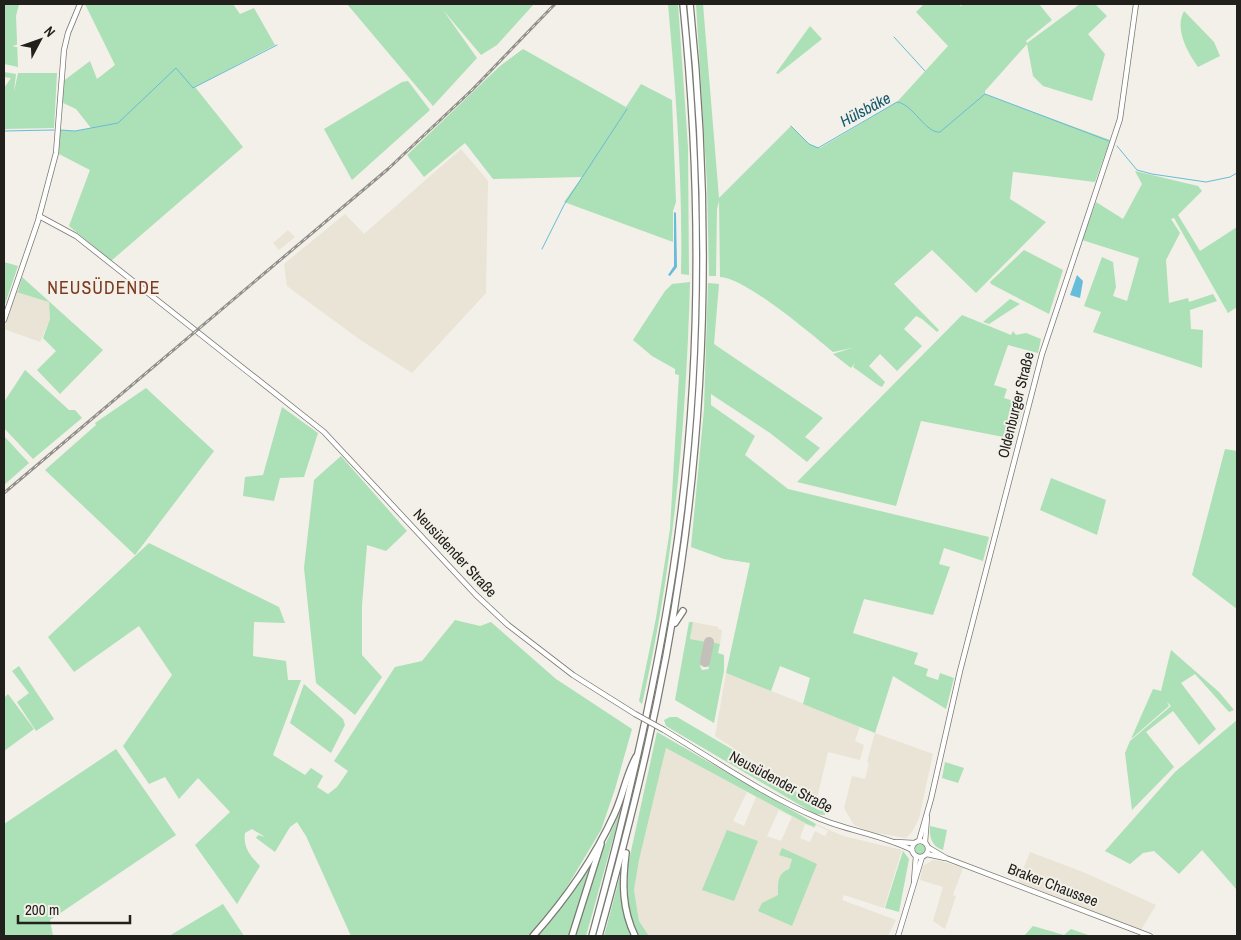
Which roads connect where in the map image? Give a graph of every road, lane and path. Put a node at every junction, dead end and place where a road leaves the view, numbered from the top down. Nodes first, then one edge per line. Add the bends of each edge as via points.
1 (80, 4) edge
2 (684, 4) edge
3 (690, 4) edge
4 (1136, 4) edge
5 (39, 216) junction
6 (4, 320) edge
7 (685, 537) junction
8 (689, 554) dead end
9 (683, 610) dead end
10 (672, 629) junction
11 (640, 751) junction
12 (927, 816) junction
13 (629, 830) junction
14 (606, 831) junction
15 (895, 842) junction
16 (916, 842) junction
17 (925, 842) junction
18 (929, 848) junction
19 (912, 850) junction
20 (916, 856) junction
21 (924, 856) junction
22 (946, 858) junction
23 (914, 882) junction
24 (533, 936) edge
25 (572, 936) edge
26 (592, 936) edge
27 (599, 936) edge
28 (635, 936) edge
29 (898, 936) edge
30 (1150, 936) edge

1 - 5 street via 64,50 56,153
2 - 11 highway via 694,146 696,268 693,366 680,519
3 - 7 highway via 702,196 702,284 700,375
4 - 12 street, Oldenburger Straße via 1120,120 1042,354 960,671
5 - 6 street
5 - 15 street, Neusüdender Straße, bridge via 76,236 322,430 476,595 508,625 573,675 811,815
7 - 8 highway
7 - 10 highway
9 - 10 highway
10 - 13 highway
11 - 14 highway
11 - 26 highway
12 - 16 street, Oldenburger Straße
12 - 17 street, Oldenburger Straße
13 - 27 highway
13 - 28 highway via 623,892
14 - 24 highway via 568,894
14 - 25 highway
15 - 16 street, Neusüdender Straße
15 - 19 street, Neusüdender Straße
16 - 17 street
16 - 19 street
17 - 18 street
18 - 21 street
18 - 22 street, Braker Chaussee
19 - 20 street
20 - 21 street
20 - 23 street
21 - 22 street, Braker Chaussee
21 - 23 street
22 - 30 street, Braker Chaussee
23 - 29 street

